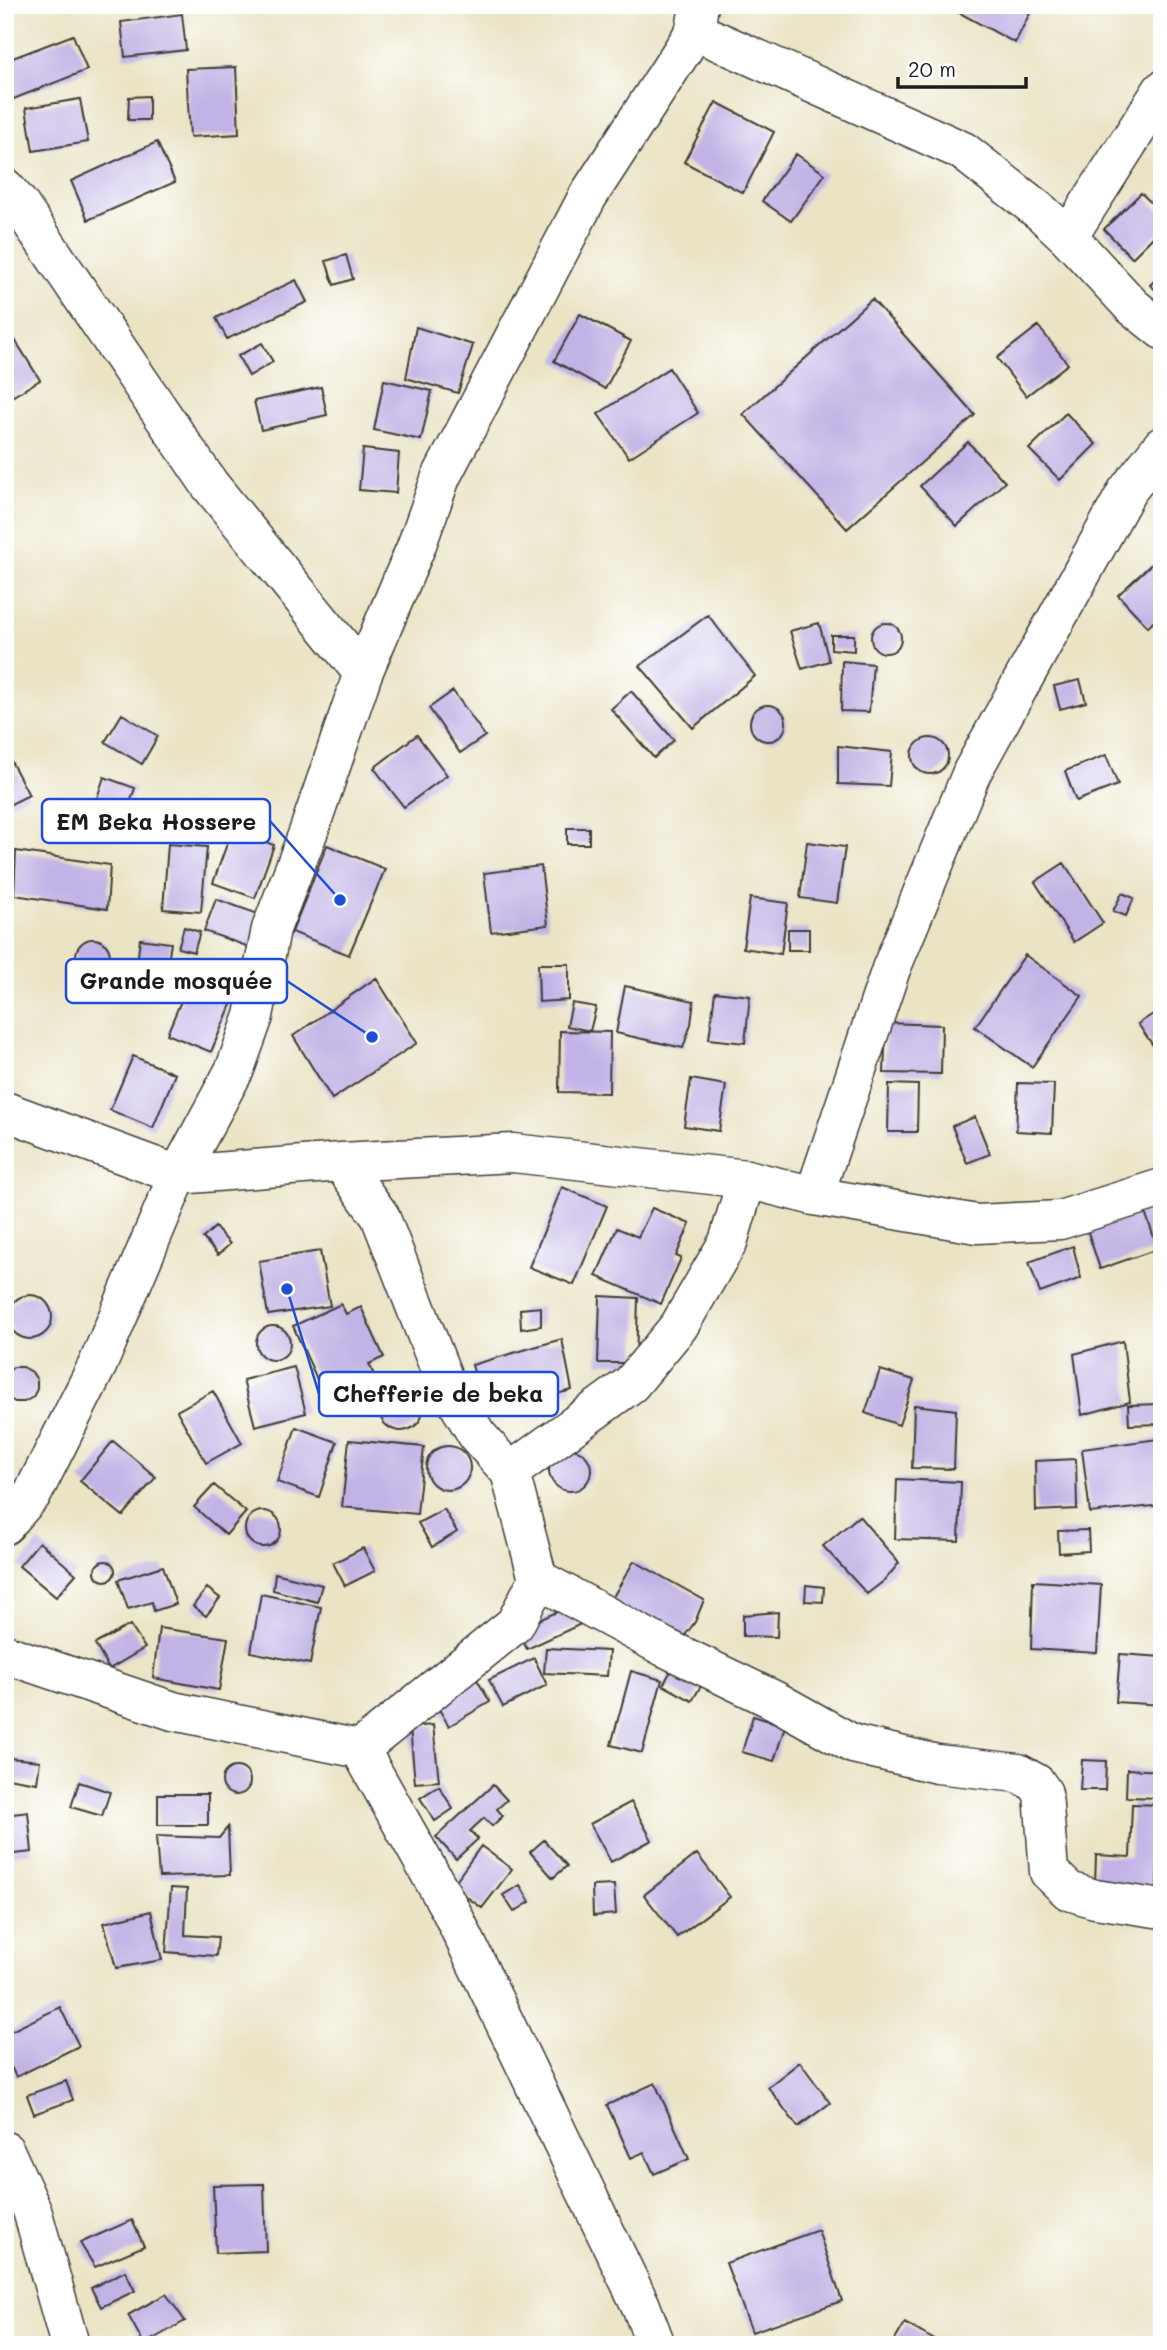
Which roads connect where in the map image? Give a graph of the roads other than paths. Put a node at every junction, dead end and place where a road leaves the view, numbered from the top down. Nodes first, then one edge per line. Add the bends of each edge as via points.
1 (697, 18) edge
2 (1162, 90) edge
3 (5, 188) edge
4 (1068, 237) junction
5 (1162, 330) edge
6 (1162, 446) edge
7 (363, 673) junction
8 (5, 1111) edge
9 (341, 1162) junction
10 (178, 1175) junction
11 (747, 1179) junction
12 (1162, 1188) edge
13 (814, 1196) junction
14 (510, 1472) junction
15 (5, 1525) edge
16 (538, 1579) junction
17 (5, 1654) edge
18 (360, 1749) junction
19 (1162, 1909) edge
20 (5, 2151) edge
21 (70, 2345) edge
22 (656, 2345) edge

1 - 4 street via 963,150
1 - 7 street via 589,196 469,420 441,477
2 - 4 street
3 - 7 street via 210,485
4 - 5 street via 1132,306
6 - 13 street via 1127,491 972,772 891,969
7 - 10 street via 271,929 254,1016 234,1069
8 - 10 street
9 - 10 street
9 - 11 street via 513,1153
9 - 14 street via 380,1216 443,1380 477,1434
10 - 15 street via 92,1376 33,1493
11 - 13 street
11 - 14 street via 728,1242 663,1345 631,1384
12 - 13 street via 1060,1220 977,1224
14 - 16 street
16 - 18 street via 515,1624
16 - 19 street via 853,1744 937,1764 1018,1773 1043,1793 1049,1872 1069,1891
17 - 18 street via 173,1712
18 - 22 street via 451,1911
20 - 21 street via 32,2210

